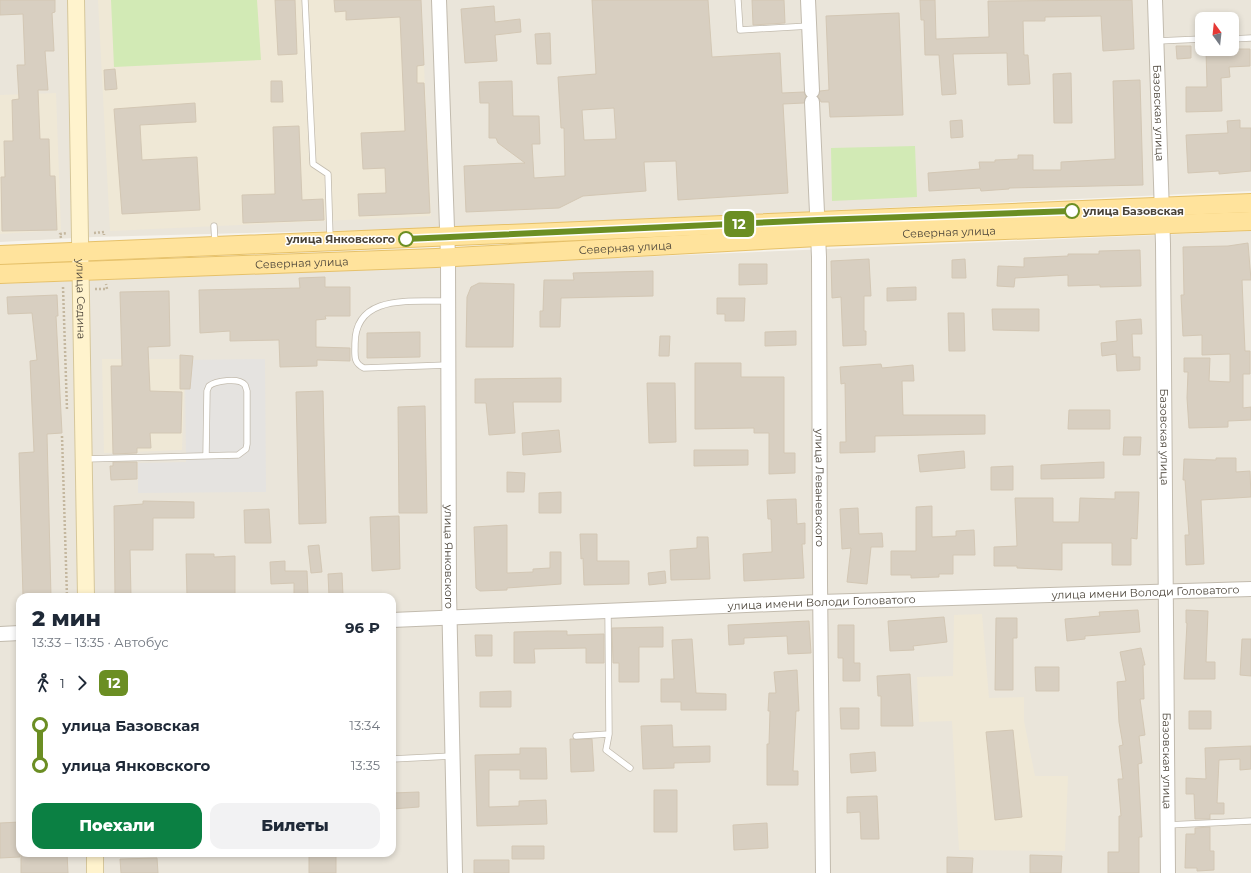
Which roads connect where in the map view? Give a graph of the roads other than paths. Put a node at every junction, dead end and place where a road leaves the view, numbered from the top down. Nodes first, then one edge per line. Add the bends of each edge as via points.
1 (76, 0) edge
2 (305, 0) edge
3 (439, 0) edge
4 (738, 0) edge
5 (808, 0) edge
6 (1155, 0) edge
7 (810, 26) junction
8 (1251, 38) edge
9 (1239, 39) edge
10 (1195, 40) edge
11 (1157, 41) junction
12 (1251, 203) edge
13 (1162, 208) junction
14 (1251, 221) edge
15 (1162, 225) junction
16 (214, 226) dead end
17 (818, 229) junction
18 (448, 238) junction
19 (330, 242) junction
20 (215, 246) junction
21 (83, 251) junction
22 (0, 255) edge
23 (448, 257) junction
24 (83, 271) junction
25 (0, 274) edge
26 (449, 301) junction
27 (449, 365) junction
28 (206, 456) junction
29 (84, 459) junction
30 (1251, 589) edge
31 (86, 593) edge
32 (1165, 593) junction
33 (820, 602) junction
34 (608, 611) junction
35 (450, 619) junction
36 (396, 620) edge
37 (16, 633) edge
38 (0, 634) edge
39 (609, 734) junction
40 (576, 736) dead end
41 (453, 756) junction
42 (396, 759) edge
43 (630, 768) dead end
44 (1251, 821) edge
45 (1167, 825) junction
46 (95, 857) edge
47 (95, 873) edge
48 (455, 873) edge
49 (823, 873) edge
50 (1168, 873) edge

1 - 21 main road, улица Седина
2 - 19 lane via 313,164 328,174
3 - 18 street, улица Янковского
4 - 7 lane via 740,30
5 - 7 street, улица Леваневского
6 - 11 street, Базовская улица
7 - 17 street, улица Леваневского
8 - 9 lane
10 - 11 lane
11 - 13 street, Базовская улица
12 - 13 main road, Северная улица
13 - 15 street, Базовская улица
13 - 17 main road, Северная улица
14 - 15 main road, Северная улица
15 - 17 main road, Северная улица
15 - 32 street, Базовская улица
16 - 20 lane
17 - 18 main road, Северная улица
17 - 23 main road, Северная улица
17 - 33 street, улица Леваневского
18 - 19 main road, Северная улица
18 - 23 street, улица Янковского
19 - 20 main road, Северная улица
20 - 21 main road, Северная улица
21 - 22 main road, Северная улица
21 - 24 main road, улица Седина
23 - 24 main road, Северная улица
23 - 26 street, улица Янковского
24 - 25 main road, Северная улица
24 - 29 main road, улица Седина
26 - 27 street, улица Янковского
26 - 27 lane via 388,303 377,306 367,313 356,328 355,334 355,360 364,368
27 - 35 street, улица Янковского
28 - 28 lane via 238,455 246,449 247,391 242,382 218,381 209,386
28 - 29 lane
29 - 31 main road, улица Седина
30 - 32 street, улица имени Володи Головатого
32 - 33 street, улица имени Володи Головатого
32 - 45 street, Базовская улица
33 - 34 street, улица имени Володи Головатого
33 - 49 street, улица Леваневского
34 - 35 street, улица имени Володи Головатого
34 - 39 lane
35 - 36 street, улица имени Володи Головатого
35 - 41 street, улица Янковского
37 - 38 street
39 - 40 lane
39 - 43 lane via 606,750
41 - 42 lane
41 - 48 street, улица Янковского
44 - 45 lane
45 - 50 street, Базовская улица
46 - 47 main road

